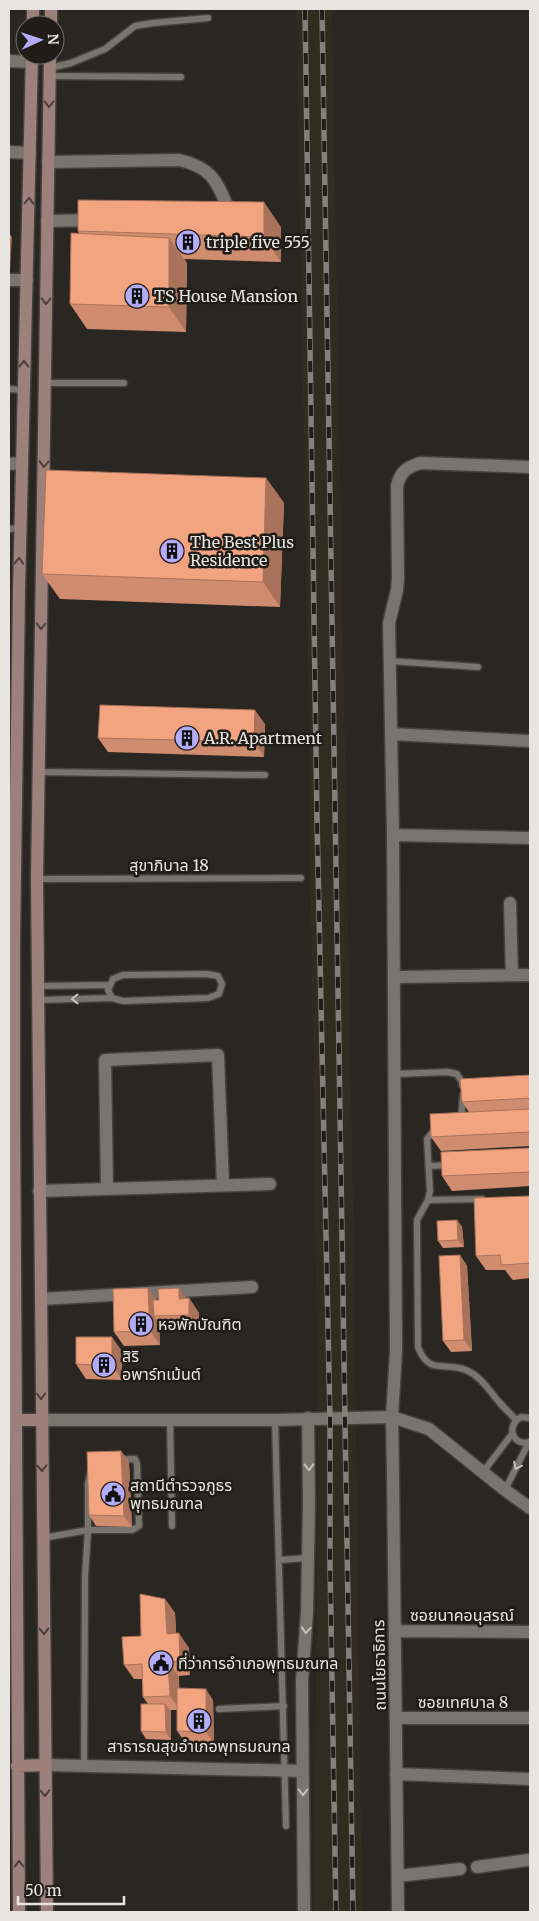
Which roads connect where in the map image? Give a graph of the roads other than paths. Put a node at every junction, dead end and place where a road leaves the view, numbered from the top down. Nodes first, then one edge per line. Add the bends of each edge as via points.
1 (208, 18) dead end
2 (32, 65) edge
3 (50, 65) edge
4 (50, 72) junction
5 (181, 77) dead end
6 (9, 152) edge
7 (30, 153) junction
8 (48, 162) junction
9 (223, 219) edge
10 (106, 220) edge
11 (47, 221) junction
12 (9, 280) edge
13 (27, 280) junction
14 (46, 280) junction
15 (45, 383) junction
16 (124, 383) dead end
17 (9, 389) edge
18 (24, 390) junction
19 (22, 463) junction
20 (9, 464) edge
21 (530, 467) edge
22 (15, 529) edge
23 (14, 590) edge
24 (14, 605) edge
25 (389, 661) junction
26 (478, 667) dead end
27 (391, 734) junction
28 (530, 742) edge
29 (38, 772) junction
30 (265, 775) dead end
31 (393, 835) junction
32 (530, 838) edge
33 (301, 878) dead end
34 (37, 879) junction
35 (510, 903) dead end
36 (12, 942) edge
37 (512, 975) junction
38 (530, 975) edge
39 (394, 978) junction
40 (110, 985) junction
41 (38, 986) junction
42 (112, 998) junction
43 (38, 1000) junction
44 (394, 1074) junction
45 (11, 1110) edge
46 (471, 1121) edge
47 (440, 1125) edge
48 (456, 1164) edge
49 (428, 1166) junction
50 (270, 1184) dead end
51 (223, 1185) junction
52 (107, 1188) junction
53 (39, 1191) junction
54 (493, 1199) edge
55 (428, 1200) junction
56 (252, 1287) dead end
57 (40, 1299) junction
58 (12, 1360) edge
59 (392, 1417) junction
60 (308, 1418) junction
61 (530, 1418) edge
62 (12, 1420) edge
63 (41, 1420) junction
64 (170, 1420) junction
65 (275, 1420) junction
66 (516, 1420) junction
67 (512, 1434) junction
68 (529, 1442) edge
69 (483, 1472) junction
70 (505, 1490) junction
71 (530, 1508) edge
72 (172, 1526) dead end
73 (88, 1530) junction
74 (43, 1538) junction
75 (308, 1558) junction
76 (279, 1560) junction
77 (394, 1631) junction
78 (530, 1632) edge
79 (284, 1706) junction
80 (219, 1709) dead end
81 (396, 1718) junction
82 (530, 1718) edge
83 (45, 1765) junction
84 (18, 1766) junction
85 (84, 1766) junction
86 (284, 1770) junction
87 (303, 1771) junction
88 (396, 1774) junction
89 (530, 1779) edge
90 (286, 1826) dead end
91 (528, 1860) dead end
92 (478, 1867) dead end
93 (460, 1869) dead end
94 (398, 1876) junction
95 (19, 1912) edge
96 (47, 1912) edge
97 (304, 1912) edge
98 (398, 1912) edge

1 - 4 lane via 135,26 106,49
2 - 7 main road
3 - 4 main road
4 - 5 lane
4 -> 8 main road
6 - 7 street
13 -> 7 main road
8 - 9 street via 179,160 192,163 206,169 216,180 233,219
8 - 11 main road
10 - 11 street
11 - 14 main road
12 - 13 street
13 - 14 main road
18 -> 13 main road
14 -> 15 main road
15 - 16 lane
15 -> 29 main road via 48,555
17 - 18 lane
18 - 19 main road
19 - 20 street
19 - 22 main road
21 - 25 street, ถนนโยธาธิการ via 420,462 405,468 400,474 396,501 398,579 388,623
23 -> 22 main road
23 - 24 main road
24 - 36 main road
25 - 26 lane
25 - 27 street, ถนนโยธาธิการ
27 - 28 street
27 - 31 street, ถนนโยธาธิการ
29 - 30 lane
29 - 34 main road
31 - 32 street
31 - 39 street, ถนนโยธาธิการ
33 - 34 lane, สุขาภิบาล 18
34 - 41 main road
35 - 37 street
36 - 45 main road
37 - 38 street
37 - 39 street
39 - 44 street, ถนนโยธาธิการ
40 - 41 lane
40 - 42 lane via 108,990
40 - 42 lane via 113,979 123,975 207,974 218,976 222,984 219,994 208,998
41 - 43 main road
42 -> 43 lane
43 - 53 main road
44 - 46 lane via 457,1074 462,1082 463,1111 457,1122
44 - 59 street, ถนนโยธาธิการ via 396,1351
45 - 58 main road
47 - 49 lane via 427,1139
48 - 49 lane
49 - 55 lane
50 - 51 street
51 - 52 street
51 - 52 street via 218,1055 105,1060
52 - 53 street
53 - 57 main road
54 - 55 lane
55 - 66 lane via 417,1220 420,1353 434,1366 467,1370 482,1380
56 - 57 street
57 -> 63 main road
58 - 62 main road
59 - 60 street
59 - 69 street via 429,1429
59 - 77 street, ถนนโยธาธิการ
60 - 65 street
60 -> 75 street
61 - 66 lane
62 - 63 main road
62 - 84 main road
63 - 64 street
63 -> 74 main road
64 - 65 street
64 - 72 lane
65 - 76 lane
66 - 67 lane
67 - 68 lane via 519,1442
67 - 69 lane
68 -> 70 lane
69 - 70 street
70 - 71 street
73 - 73 lane via 88,1483 94,1460 135,1459 139,1526 132,1530
73 - 74 lane
73 - 85 lane
74 -> 83 main road
75 - 76 lane
75 -> 87 street via 302,1681
76 - 79 lane
77 - 78 street, ซอยนาคอนุสรณ์
77 - 81 street, ถนนโยธาธิการ
79 - 80 lane
79 - 86 lane
81 - 82 street, ซอยเทศบาล 8
81 - 88 street, ถนนโยธาธิการ
83 - 84 main road
83 - 85 street
83 -> 96 main road
95 -> 84 main road
85 - 86 street
86 - 87 street
86 - 90 lane
87 -> 97 street
88 - 89 street
88 - 94 street, ถนนโยธาธิการ
91 - 92 street
93 - 94 street
94 - 98 street, ถนนโยธาธิการ

